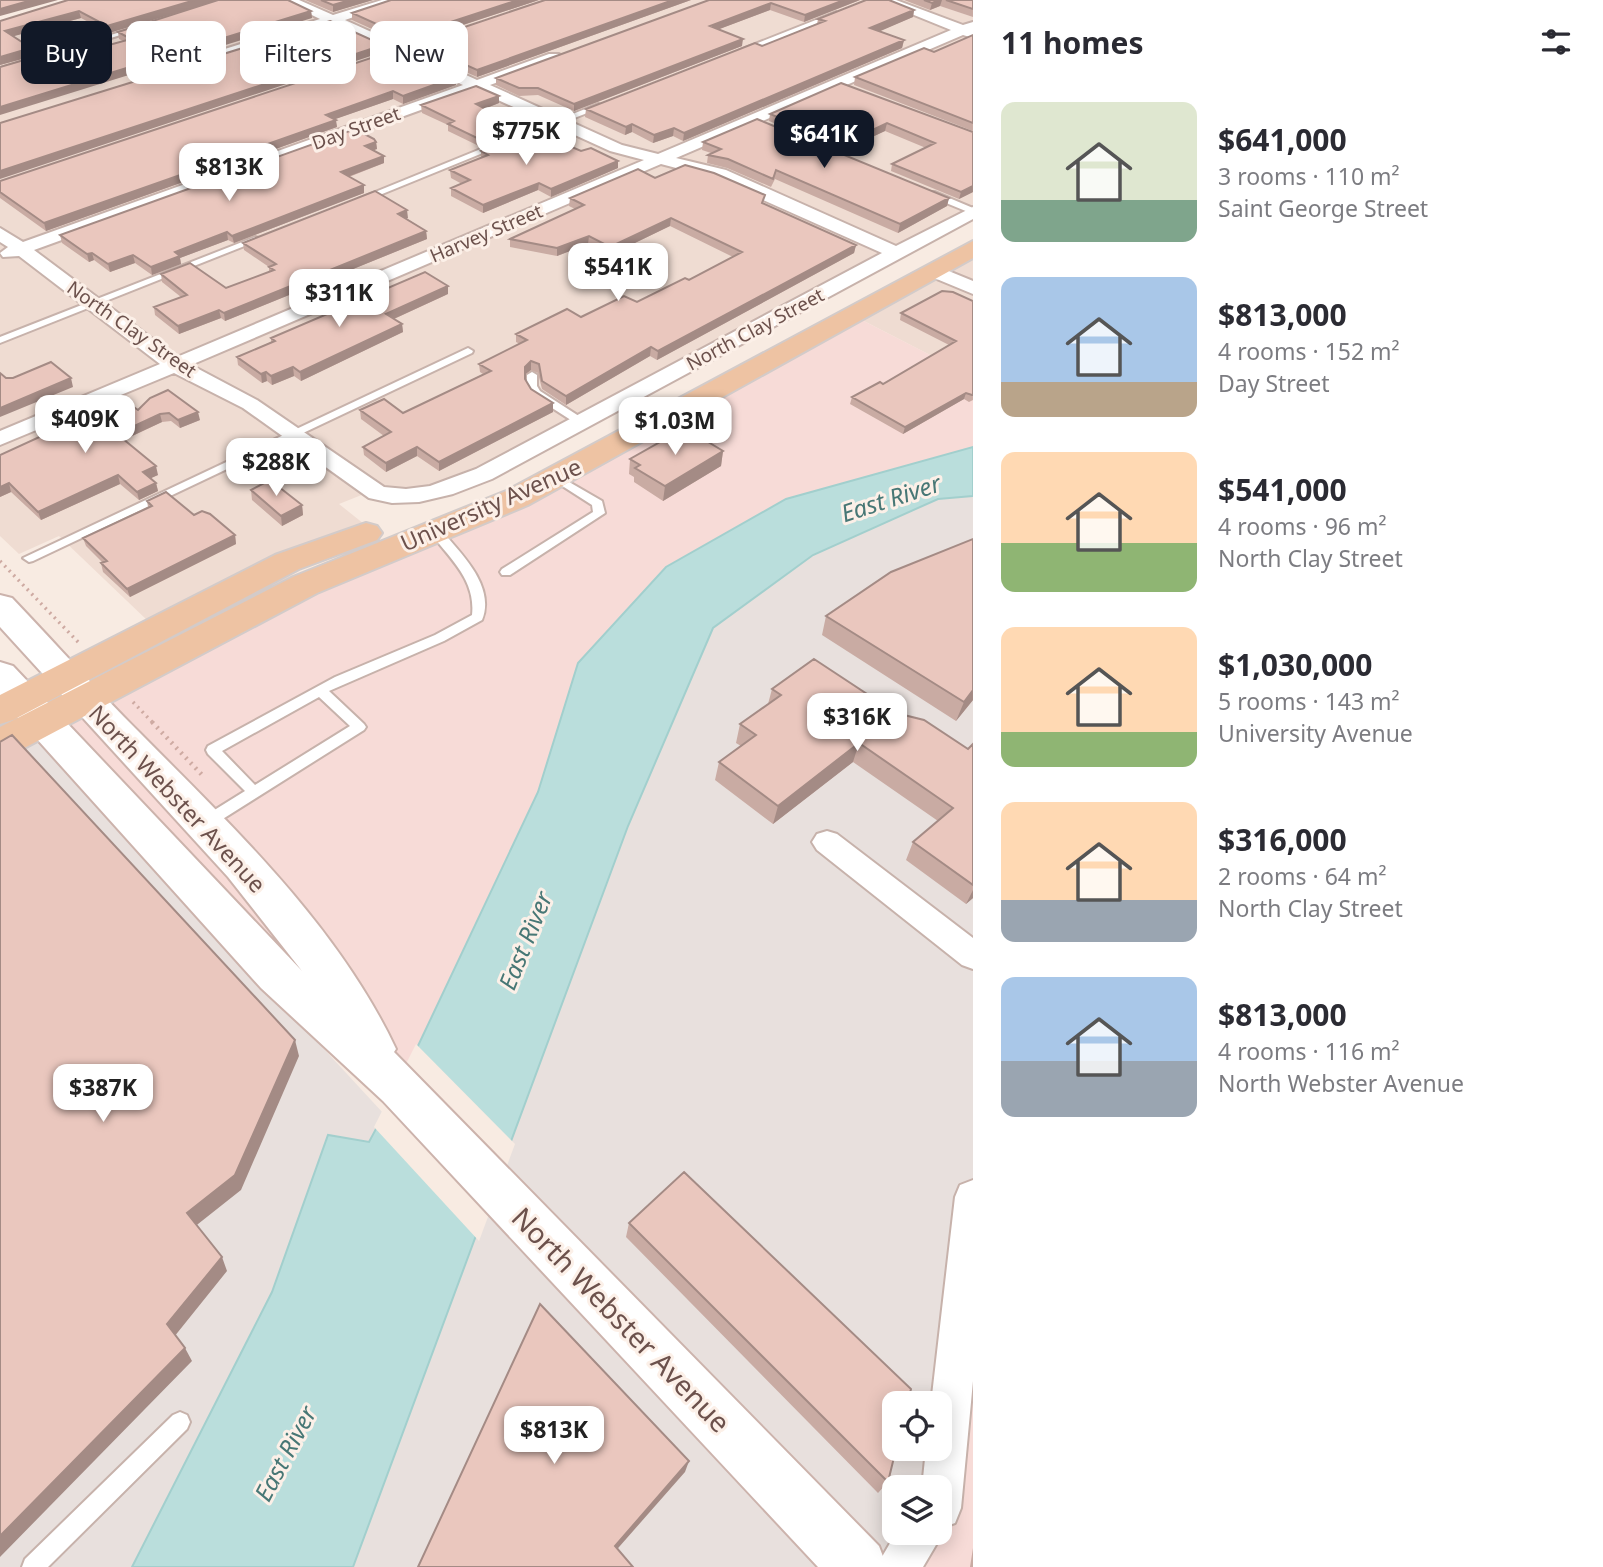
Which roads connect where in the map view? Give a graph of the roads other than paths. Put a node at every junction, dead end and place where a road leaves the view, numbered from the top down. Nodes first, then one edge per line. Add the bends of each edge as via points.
1 (288, 0) edge
2 (396, 0) edge
3 (884, 0) edge
4 (841, 12) edge
5 (333, 20) junction
6 (970, 30) edge
7 (126, 32) edge
8 (568, 52) edge
9 (738, 52) edge
10 (226, 53) edge
11 (0, 69) edge
12 (474, 86) junction
13 (610, 102) edge
14 (557, 122) junction
15 (513, 139) edge
16 (500, 145) edge
17 (660, 160) junction
18 (926, 191) edge
19 (347, 205) edge
20 (973, 212) edge
21 (973, 231) edge
22 (0, 233) edge
23 (270, 235) edge
24 (973, 248) edge
25 (21, 249) junction
26 (897, 253) junction
27 (0, 256) edge
28 (933, 271) junction
29 (973, 288) edge
30 (94, 303) junction
31 (0, 340) edge
32 (468, 351) dead end
33 (175, 365) junction
34 (532, 375) edge
35 (581, 422) junction
36 (293, 433) junction
37 (0, 439) edge
38 (557, 478) junction
39 (435, 531) junction
40 (29, 558) dead end
41 (506, 572) dead end
42 (0, 606) edge
43 (74, 688) junction
44 (320, 690) junction
45 (16, 702) edge
46 (0, 744) edge
47 (254, 792) junction
48 (205, 823) junction
49 (827, 842) dead end
50 (973, 956) edge
51 (386, 1073) junction
52 (973, 1197) edge
53 (970, 1255) edge
54 (963, 1402) edge
55 (180, 1422) dead end
56 (947, 1475) edge
57 (913, 1545) edge
58 (33, 1567) edge
59 (858, 1567) edge
60 (897, 1567) edge

1 - 5 street
2 - 5 street
3 - 6 street
4 - 9 lane
5 - 10 street
5 - 12 street
6 - 17 street, Harvey Street via 760,122
7 - 11 lane
8 - 12 street, Day Street
12 - 14 street
12 - 25 street, Day Street
13 - 14 lane
14 - 15 lane
14 - 17 street via 616,148
16 - 19 lane
17 - 26 street via 720,174
17 - 33 street, Harvey Street
18 - 20 lane
20 - 26 street, North Clay Street
21 - 43 main road, University Avenue via 537,468 479,494 286,562
22 - 25 street, North Clay Street
23 - 30 lane
24 - 28 main road, University Avenue
25 - 27 street, Day Street
25 - 30 street, North Clay Street
26 - 35 street, North Clay Street
28 - 29 street
28 - 38 main road, University Avenue
30 - 31 lane
30 - 33 street, North Clay Street
32 - 36 lane
33 - 36 street, North Clay Street via 250,404
33 - 37 street, Harvey Street
34 - 35 lane via 536,393
35 - 36 street, North Clay Street via 474,478 425,496 399,498 371,489
36 - 40 lane
38 - 39 main road, University Avenue
38 - 41 lane via 598,503 599,513
39 - 43 main road, University Avenue
39 - 44 lane via 476,585 481,603 478,617
42 - 43 main road, North Webster Avenue
43 - 45 main road, University Avenue
43 - 48 main road, North Webster Avenue
44 - 47 lane via 359,727
44 - 47 lane via 213,750
45 - 46 main road, University Avenue
45 - 51 main road, North Webster Avenue via 276,975
47 - 48 lane
48 - 51 main road, North Webster Avenue via 319,962
49 - 50 street
51 - 59 main road, North Webster Avenue
52 - 53 street
53 - 54 street
54 - 56 street
55 - 58 lane
57 - 60 street

